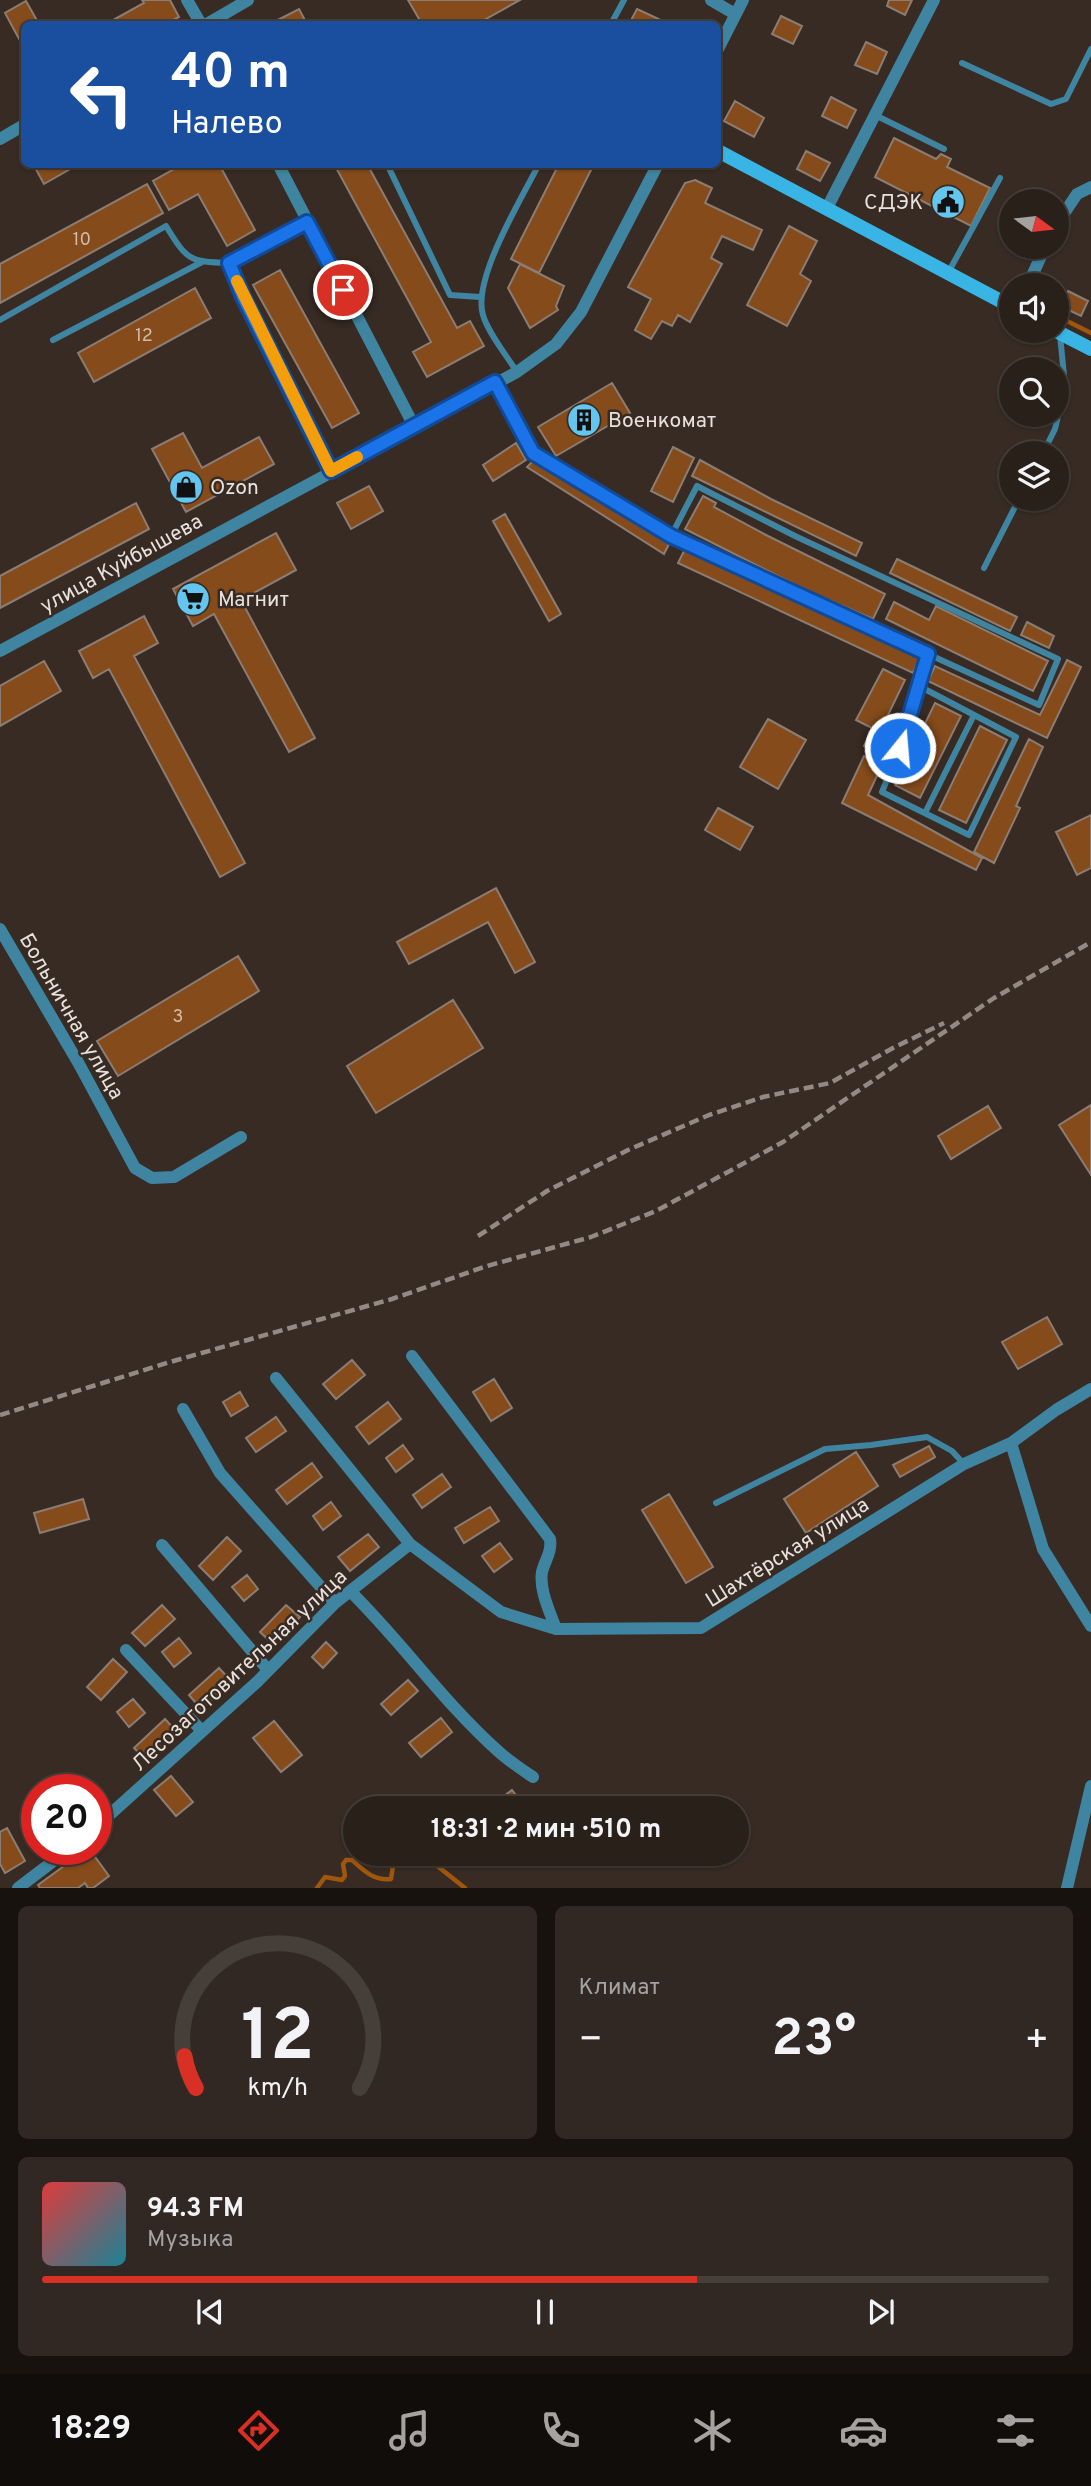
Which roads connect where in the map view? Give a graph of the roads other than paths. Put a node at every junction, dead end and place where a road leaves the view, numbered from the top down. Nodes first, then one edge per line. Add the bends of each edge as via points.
1 (187, 0) edge
2 (248, 0) edge
3 (624, 0) edge
4 (711, 0) edge
5 (743, 0) edge
6 (934, 0) edge
7 (735, 14) junction
8 (199, 21) edge
9 (211, 21) edge
10 (613, 21) edge
11 (721, 43) edge
12 (1091, 49) edge
13 (962, 63) dead end
14 (875, 115) junction
15 (21, 127) edge
16 (0, 139) edge
17 (944, 149) dead end
18 (721, 153) edge
19 (280, 168) edge
20 (389, 168) edge
21 (537, 168) edge
22 (656, 168) edge
23 (1000, 178) dead end
24 (1091, 187) edge
25 (1069, 206) edge
26 (827, 208) junction
27 (307, 222) junction
28 (202, 262) junction
29 (229, 263) junction
30 (948, 273) junction
31 (480, 297) junction
32 (999, 300) edge
33 (0, 320) edge
34 (1069, 338) edge
35 (53, 340) dead end
36 (1059, 343) edge
37 (1091, 349) edge
38 (517, 372) junction
39 (495, 382) junction
40 (414, 426) junction
41 (1049, 441) edge
42 (331, 471) junction
43 (1013, 511) edge
44 (671, 536) junction
45 (984, 568) dead end
46 (0, 651) edge
47 (928, 654) junction
48 (919, 686) junction
49 (974, 715) junction
50 (925, 813) junction
51 (0, 929) edge
52 (241, 1137) dead end
53 (412, 1356) dead end
54 (276, 1378) dead end
55 (1091, 1389) edge
56 (183, 1409) dead end
57 (1011, 1443) junction
58 (964, 1464) junction
59 (716, 1503) dead end
60 (410, 1544) junction
61 (162, 1545) dead end
62 (350, 1591) junction
63 (335, 1603) junction
64 (1091, 1626) edge
65 (556, 1629) junction
66 (126, 1650) dead end
67 (268, 1670) junction
68 (202, 1731) junction
69 (533, 1777) dead end
70 (1091, 1786) edge
71 (112, 1813) edge
72 (48, 1865) edge
73 (18, 1888) edge
74 (1067, 1888) edge

1 - 8 street
2 - 9 street
3 - 10 lane
4 - 7 street
5 - 7 street
6 - 14 street
7 - 11 street
12 - 13 lane via 1066,99 1051,104
14 - 17 lane
14 - 26 street
15 - 16 street
18 - 26 street
19 - 27 street
20 - 31 lane via 450,295
21 - 31 lane via 500,240
22 - 38 street, улица Куйбышева via 581,312 556,344
23 - 30 lane
24 - 25 street via 1077,194
26 - 30 street
27 - 29 lane
27 - 40 street
28 - 29 lane
28 - 33 lane via 183,254 166,226
28 - 35 lane
29 - 42 lane
30 - 32 street
31 - 38 lane via 483,317
34 - 37 street
36 - 41 lane via 1065,386
38 - 39 street, улица Куйбышева
39 - 40 street, улица Куйбышева
39 - 44 lane via 533,453
40 - 42 street, улица Куйбышева
42 - 46 street, улица Куйбышева
43 - 45 lane
44 - 47 lane
44 - 47 lane via 697,486 1058,659 1039,705
47 - 48 lane
48 - 49 lane
48 - 50 lane via 882,792
49 - 50 lane
49 - 50 lane via 1016,737 969,835
51 - 52 street, Больничная улица via 135,1168 152,1178 174,1177
53 - 65 street via 550,1539 542,1573
54 - 60 street, Шахтёрская улица
55 - 57 street, Шахтёрская улица
56 - 63 street via 220,1473
57 - 58 street, Шахтёрская улица
57 - 64 street via 1043,1549
58 - 59 lane via 927,1437 825,1449
58 - 65 street, Шахтёрская улица via 701,1628
60 - 62 street, Лесозаготовительная улица
60 - 65 street, Шахтёрская улица via 501,1612
61 - 67 street
62 - 63 street, Лесозаготовительная улица
62 - 69 street via 455,1709
63 - 67 street, Лесозаготовительная улица
66 - 68 street
67 - 68 street, Лесозаготовительная улица
68 - 71 street, Лесозаготовительная улица
70 - 74 street
72 - 73 street

